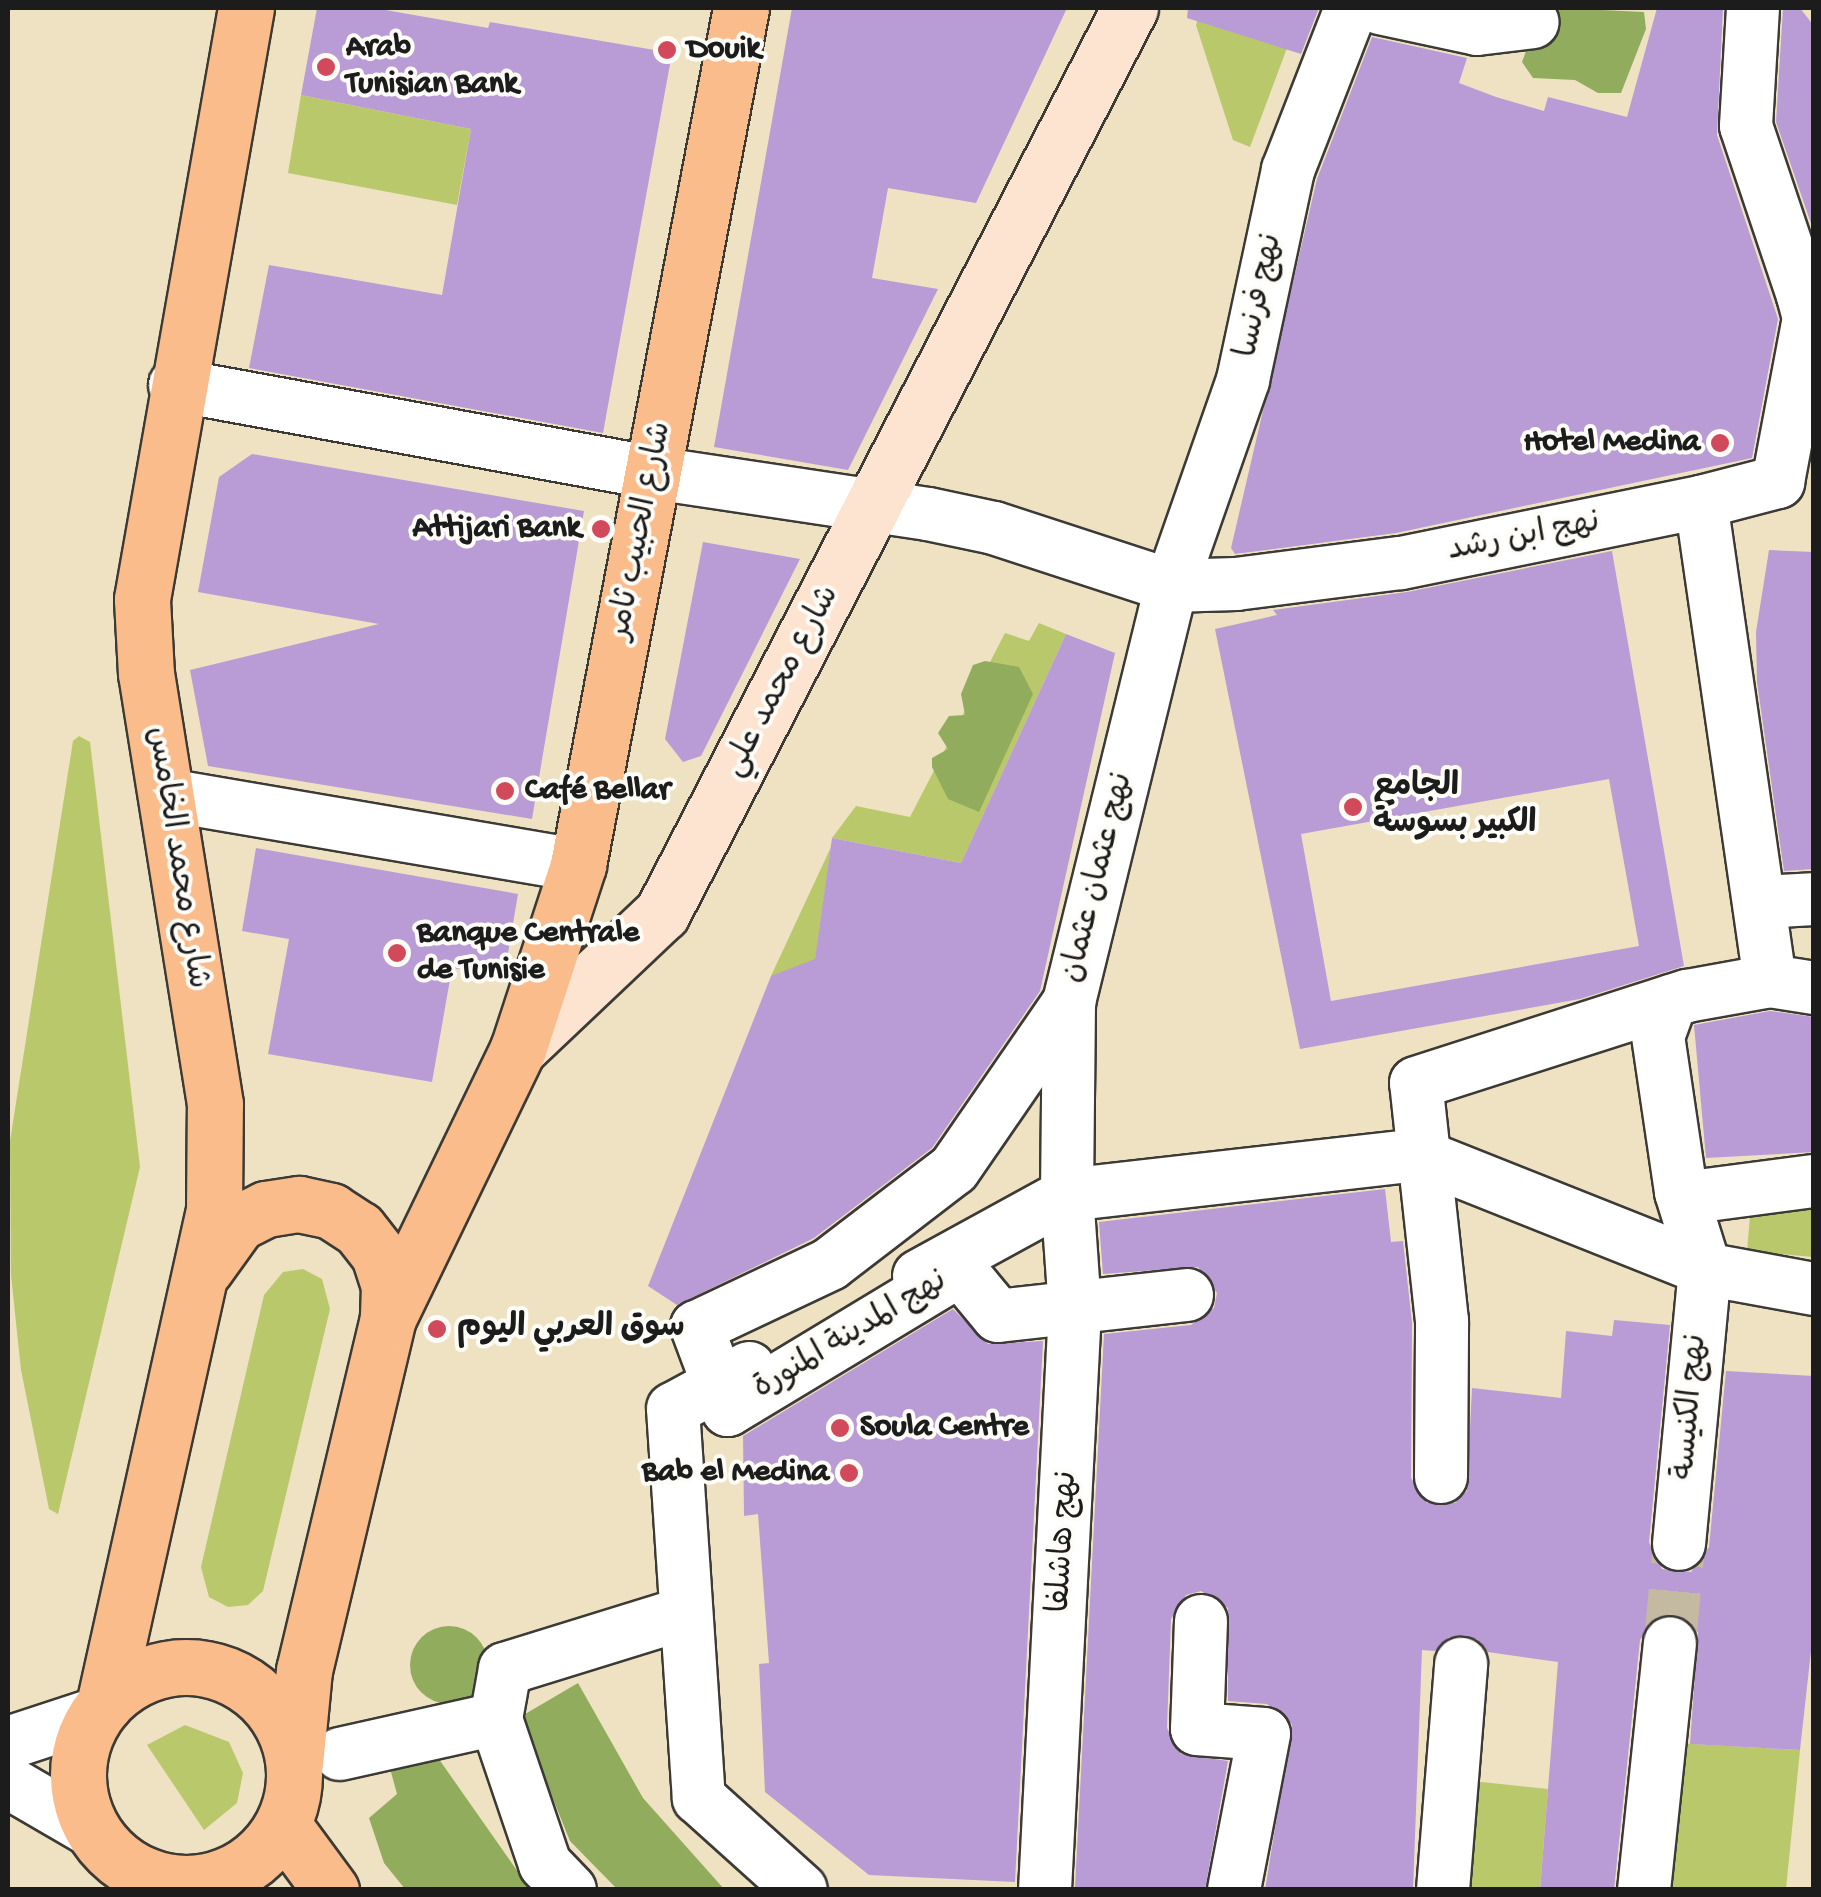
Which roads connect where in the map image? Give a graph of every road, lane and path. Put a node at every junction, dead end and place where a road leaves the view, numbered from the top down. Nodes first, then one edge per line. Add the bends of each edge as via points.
1 (246, 8) edge
2 (741, 8) edge
3 (1130, 8) edge
4 (1351, 8) edge
5 (1380, 8) edge
6 (1753, 8) edge
7 (1533, 22) dead end
8 (1808, 290) edge
9 (175, 385) junction
10 (654, 473) junction
11 (1701, 502) junction
12 (875, 508) junction
13 (1171, 586) junction
14 (168, 795) junction
15 (578, 865) junction
16 (1814, 898) edge
17 (1762, 902) junction
18 (1792, 985) edge
19 (1672, 1001) junction
20 (1068, 1002) junction
21 (518, 1048) junction
22 (1419, 1155) junction
23 (1814, 1181) edge
24 (1707, 1194) dead end
25 (1067, 1195) junction
26 (1705, 1269) junction
27 (202, 1277) junction
28 (1814, 1289) edge
29 (1187, 1295) dead end
30 (1074, 1309) junction
31 (388, 1318) junction
32 (724, 1397) junction
33 (1441, 1476) dead end
34 (1679, 1544) tunnel mouth
35 (686, 1613) junction
36 (1201, 1621) dead end
37 (1670, 1643) tunnel mouth
38 (1461, 1664) dead end
39 (100, 1710) junction
40 (496, 1719) junction
41 (8, 1743) edge
42 (318, 1759) junction
43 (8, 1782) edge
44 (284, 1825) junction
45 (118, 1859) edge
46 (787, 1885) edge
47 (331, 1890) edge
48 (570, 1890) edge
49 (1045, 1890) edge
50 (1234, 1890) edge
51 (1444, 1890) edge
52 (1644, 1890) edge

1 - 9 main road, شارع محمد الخامس
2 - 10 main road, شارع الحبيب ثامر
3 - 12 main road, شارع محمد علي
4 - 13 street, نهج فرنسا via 1288,170 1243,380
5 - 7 street via 1477,29
6 - 8 street via 1746,126
8 - 11 street, نهج ابن رشد via 1809,318 1778,482
9 - 10 street, نهج ابن رشد
9 - 14 main road, شارع محمد الخامس via 142,599 146,674
10 - 12 street, نهج ابن رشد
10 - 15 main road, شارع الحبيب ثامر
11 - 13 street, نهج ابن رشد via 1401,562
11 - 17 street
12 - 13 street, نهج ابن رشد via 994,528
12 - 21 main road, شارع محمد علي via 662,913
13 - 20 street, نهج عثمان عثمان
14 - 15 street
14 - 27 main road, شارع محمد الخامس via 215,1104 215,1191
15 - 21 main road, شارع الحبيب ثامر
16 - 17 street
17 - 18 street
18 - 19 street
19 - 22 street via 1416,1083
19 - 26 street via 1658,1036 1681,1192
20 - 25 street, نهج هاشلفا
20 - 32 street, نهج عثمان عثمان via 954,1169 830,1264 697,1327
21 - 31 main road, شارع محمد علي
22 - 25 street
22 - 26 street
22 - 33 street via 1442,1322
23 - 24 street
25 - 30 street, نهج هاشلفا
25 - 32 street
26 - 28 street
26 - 34 street, نهج الكنيسة
27 - 31 main road via 238,1223 266,1209 315,1208 359,1228 379,1255 389,1286
27 - 39 main road, شارع محمد الخامس
29 - 30 street
30 - 32 street, نهج المدينة المنورة via 998,1316 960,1270
30 - 49 street, نهج هاشلفا
31 - 42 main road via 304,1670
32 - 35 street via 673,1409
35 - 40 street via 505,1669
35 - 46 street via 699,1798
36 - 50 street via 1197,1729 1264,1734
37 - 52 street
38 - 51 street
39 - 41 street
39 - 42 main road via 132,1682 165,1670 201,1668 235,1679 265,1700 285,1730
39 - 45 main road via 79,1772
40 - 42 street
40 - 48 street via 545,1864
42 - 44 main road
43 - 45 street
44 - 45 main road via 266,1850 214,1880 159,1880
44 - 47 main road

